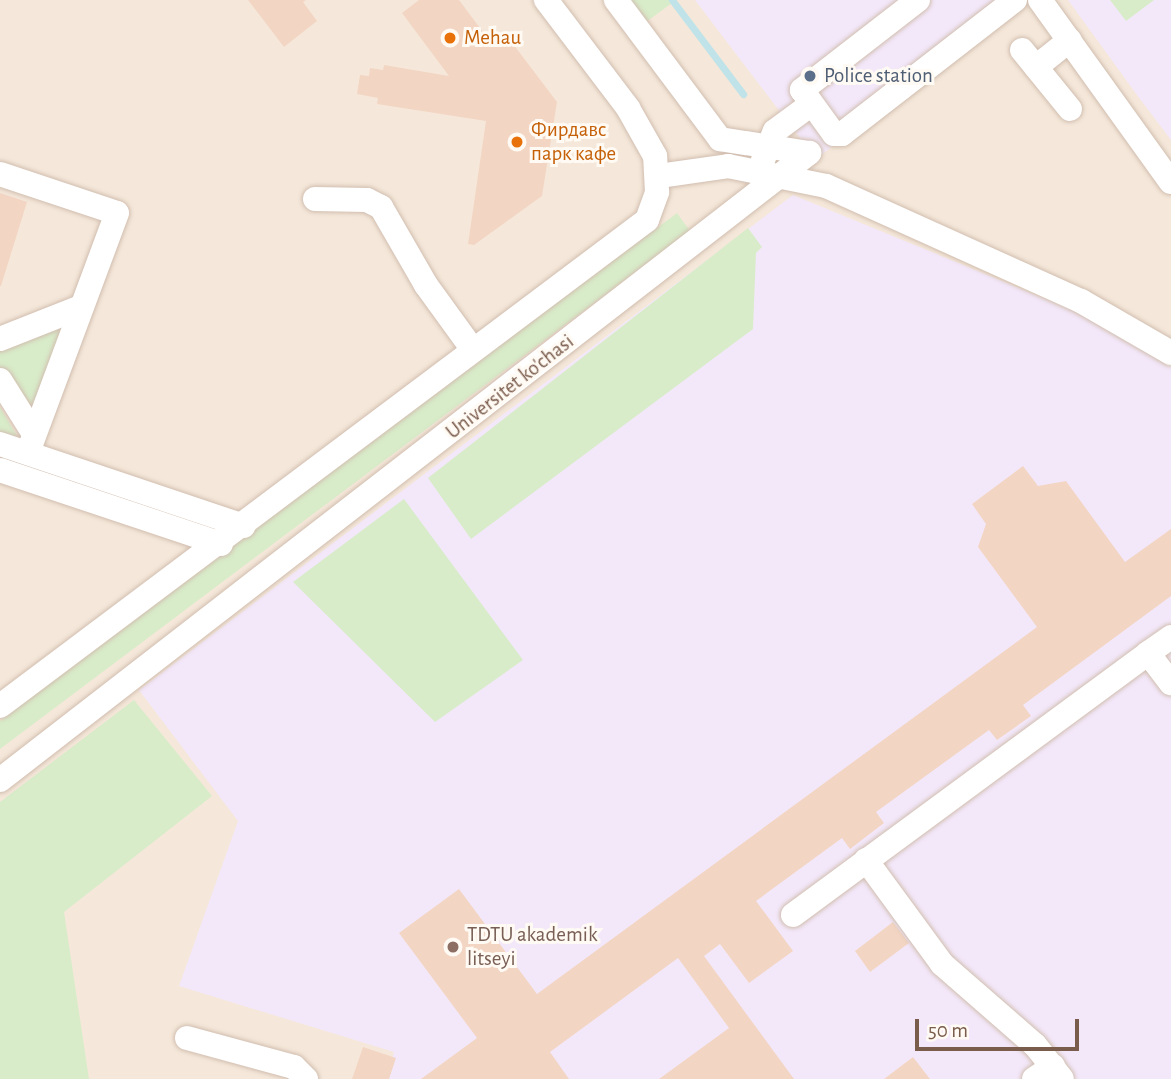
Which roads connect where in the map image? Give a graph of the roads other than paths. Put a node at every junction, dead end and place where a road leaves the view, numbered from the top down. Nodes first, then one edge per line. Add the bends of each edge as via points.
1 (546, 0) edge
2 (616, 0) edge
3 (918, 0) edge
4 (1015, 0) edge
5 (1040, 0) edge
6 (1070, 40) junction
7 (810, 105) junction
8 (1070, 109) dead end
9 (767, 146) junction
10 (772, 173) junction
11 (0, 174) edge
12 (659, 176) junction
13 (1171, 183) edge
14 (315, 199) dead end
15 (80, 307) junction
16 (0, 340) edge
17 (473, 350) junction
18 (1171, 353) edge
19 (0, 380) edge
20 (31, 443) junction
21 (0, 444) edge
22 (0, 470) edge
23 (244, 526) junction
24 (221, 544) junction
25 (1171, 637) edge
26 (1148, 653) junction
27 (1171, 683) edge
28 (0, 706) edge
29 (0, 780) edge
30 (866, 860) junction
31 (793, 915) dead end
32 (187, 1038) dead end
33 (1050, 1075) edge
34 (306, 1079) edge

1 - 12 street via 628,108 655,156
2 - 9 street, Universitet ko'chasi via 720,139
3 - 7 street via 805,87 802,93
4 - 7 street via 842,134 834,134
5 - 6 street
6 - 8 street via 1029,59
6 - 13 street
7 - 9 street via 775,131
9 - 10 street
9 - 10 street, Universitet ko'chasi via 809,153
10 - 12 street via 728,166
10 - 18 street via 826,186 1069,296
10 - 29 street, Universitet ko'chasi
11 - 15 street via 117,213
12 - 17 street via 647,220
14 - 17 street via 367,200 381,207 426,285
15 - 16 street
15 - 20 street
17 - 23 street
19 - 20 street
20 - 21 street
20 - 23 street
22 - 24 street
23 - 24 street
24 - 28 street
25 - 26 street
26 - 27 street
26 - 30 street
30 - 31 street
30 - 33 street via 942,964
32 - 34 street via 293,1067

